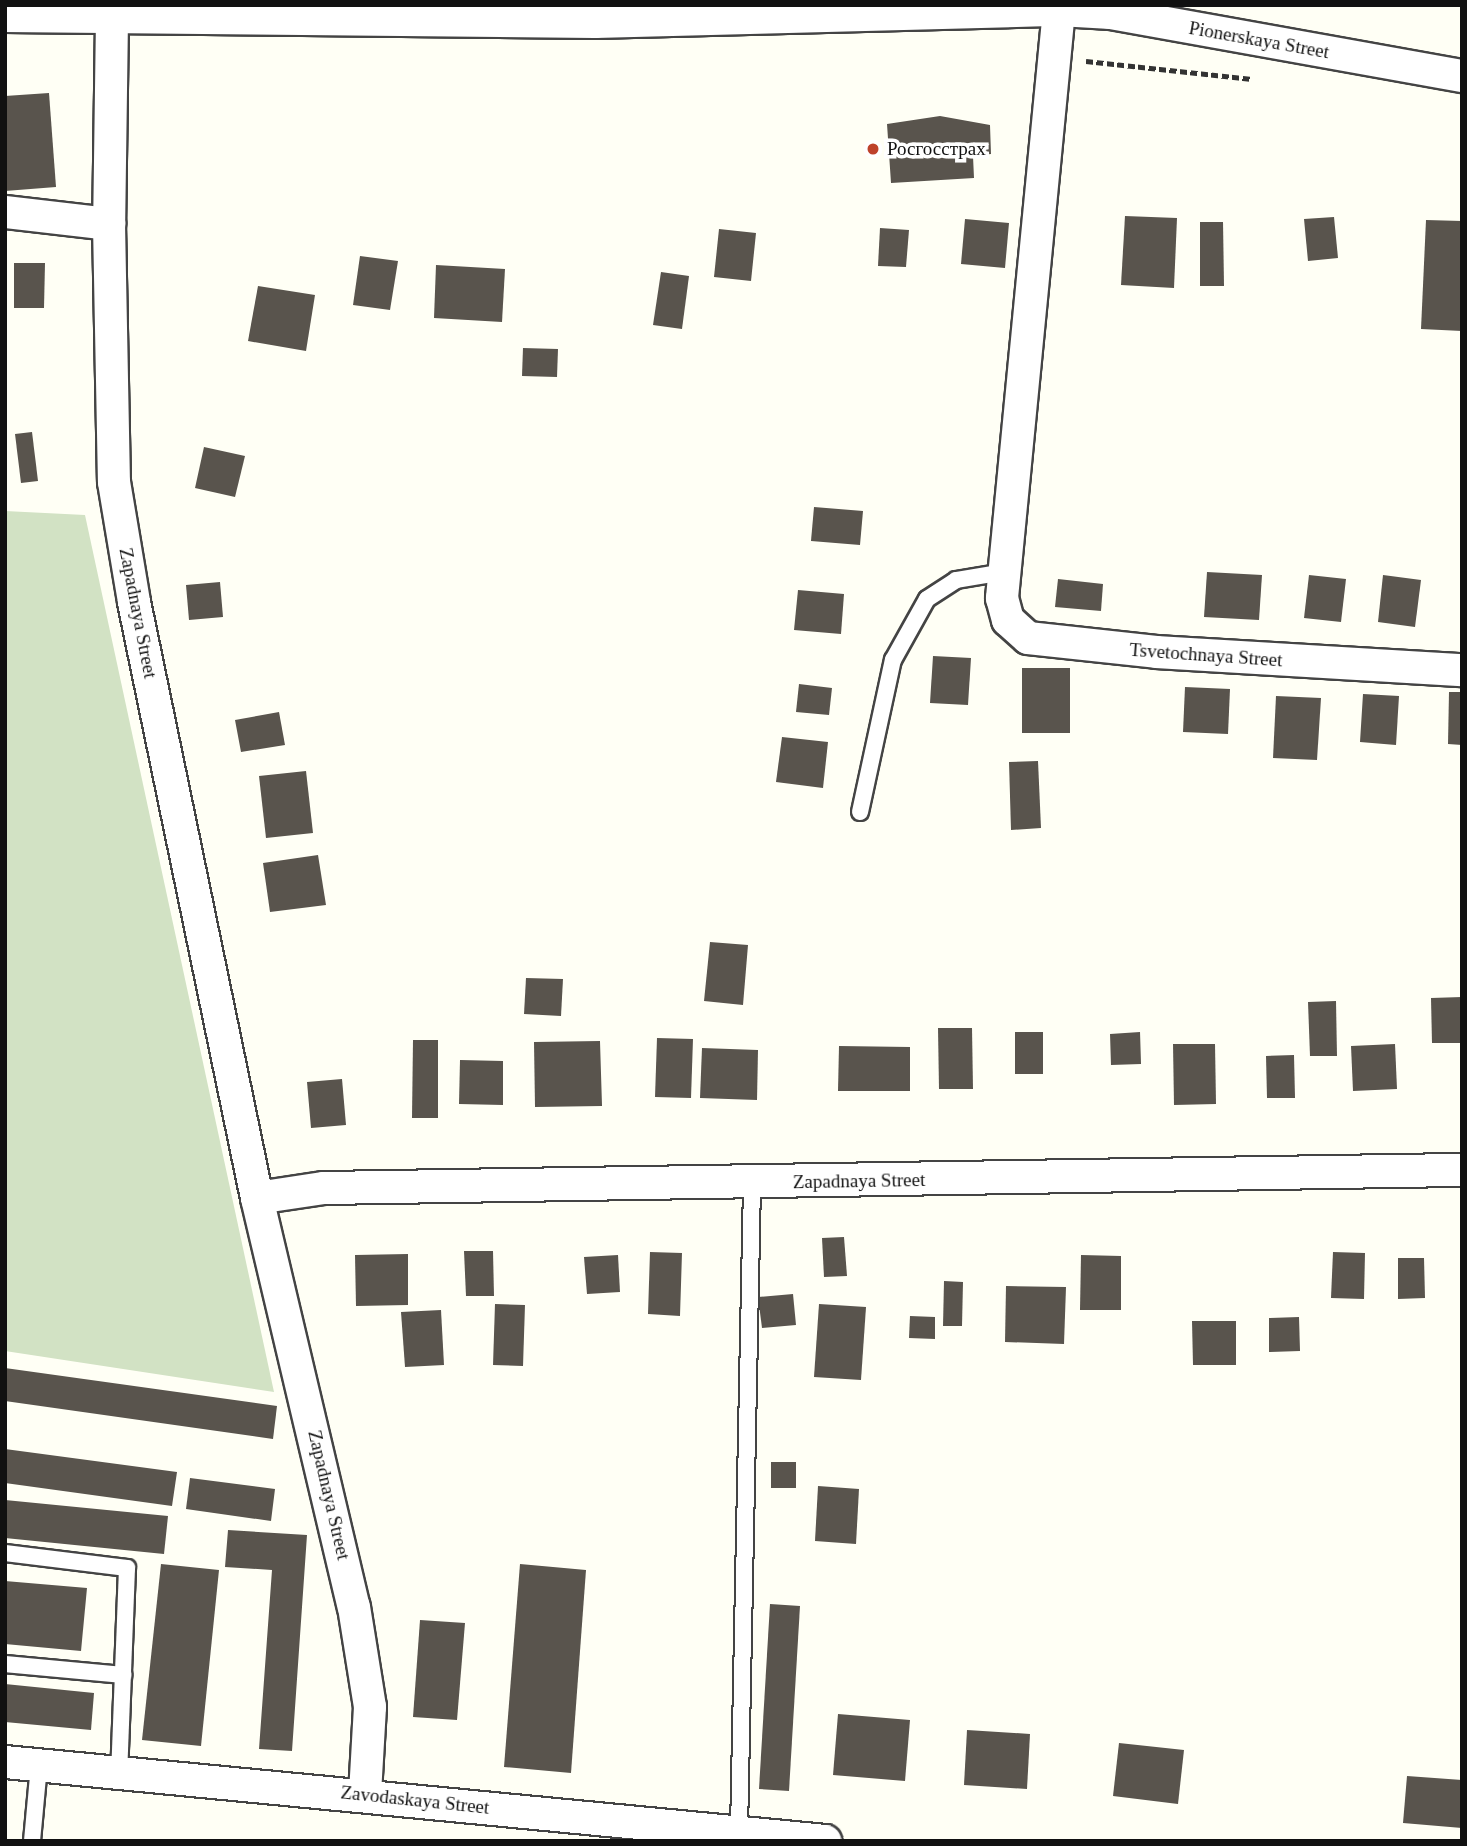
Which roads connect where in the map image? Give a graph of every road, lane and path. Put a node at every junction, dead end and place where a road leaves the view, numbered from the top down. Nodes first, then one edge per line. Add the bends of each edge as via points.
1 (1111, 9) edge
2 (1059, 10) junction
3 (5, 16) edge
4 (112, 18) junction
5 (1462, 76) edge
6 (1252, 79) dead end
7 (1052, 85) junction
8 (5, 212) edge
9 (108, 224) junction
10 (1004, 572) junction
11 (1462, 670) edge
12 (860, 812) dead end
13 (1462, 1170) edge
14 (752, 1183) junction
15 (257, 1198) junction
16 (5, 1553) edge
17 (5, 1664) edge
18 (123, 1675) junction
19 (5, 1762) edge
20 (39, 1765) junction
21 (119, 1772) junction
22 (365, 1796) junction
23 (739, 1832) junction
24 (32, 1841) edge
25 (825, 1841) edge

1 - 2 street, Pionerskaya Street
1 - 5 street, Pionerskaya Street
2 - 4 street, Pionerskaya Street via 596,22
2 - 7 street, Tsvetochnaya Street
3 - 4 street, Pionerskaya Street
4 - 9 street, Zapadnaya Street
6 - 7 path via 1084,61
7 - 10 street, Tsvetochnaya Street
8 - 9 street
9 - 15 street, Zapadnaya Street via 114,482 134,602
10 - 11 street, Tsvetochnaya Street via 1002,598 1008,621 1028,638 1170,653
10 - 12 lane via 956,580 927,599 893,660
13 - 14 street, Zapadnaya Street
14 - 15 street, Zapadnaya Street via 324,1188
14 - 23 lane
15 - 22 street, Zapadnaya Street via 354,1607 370,1707
16 - 18 lane via 127,1568
17 - 18 lane
18 - 21 lane
19 - 20 street, Zavodaskaya Street
20 - 21 street, Zavodaskaya Street
20 - 24 lane
21 - 22 street, Zavodaskaya Street
22 - 23 street, Zavodaskaya Street
23 - 25 street, Zavodaskaya Street

